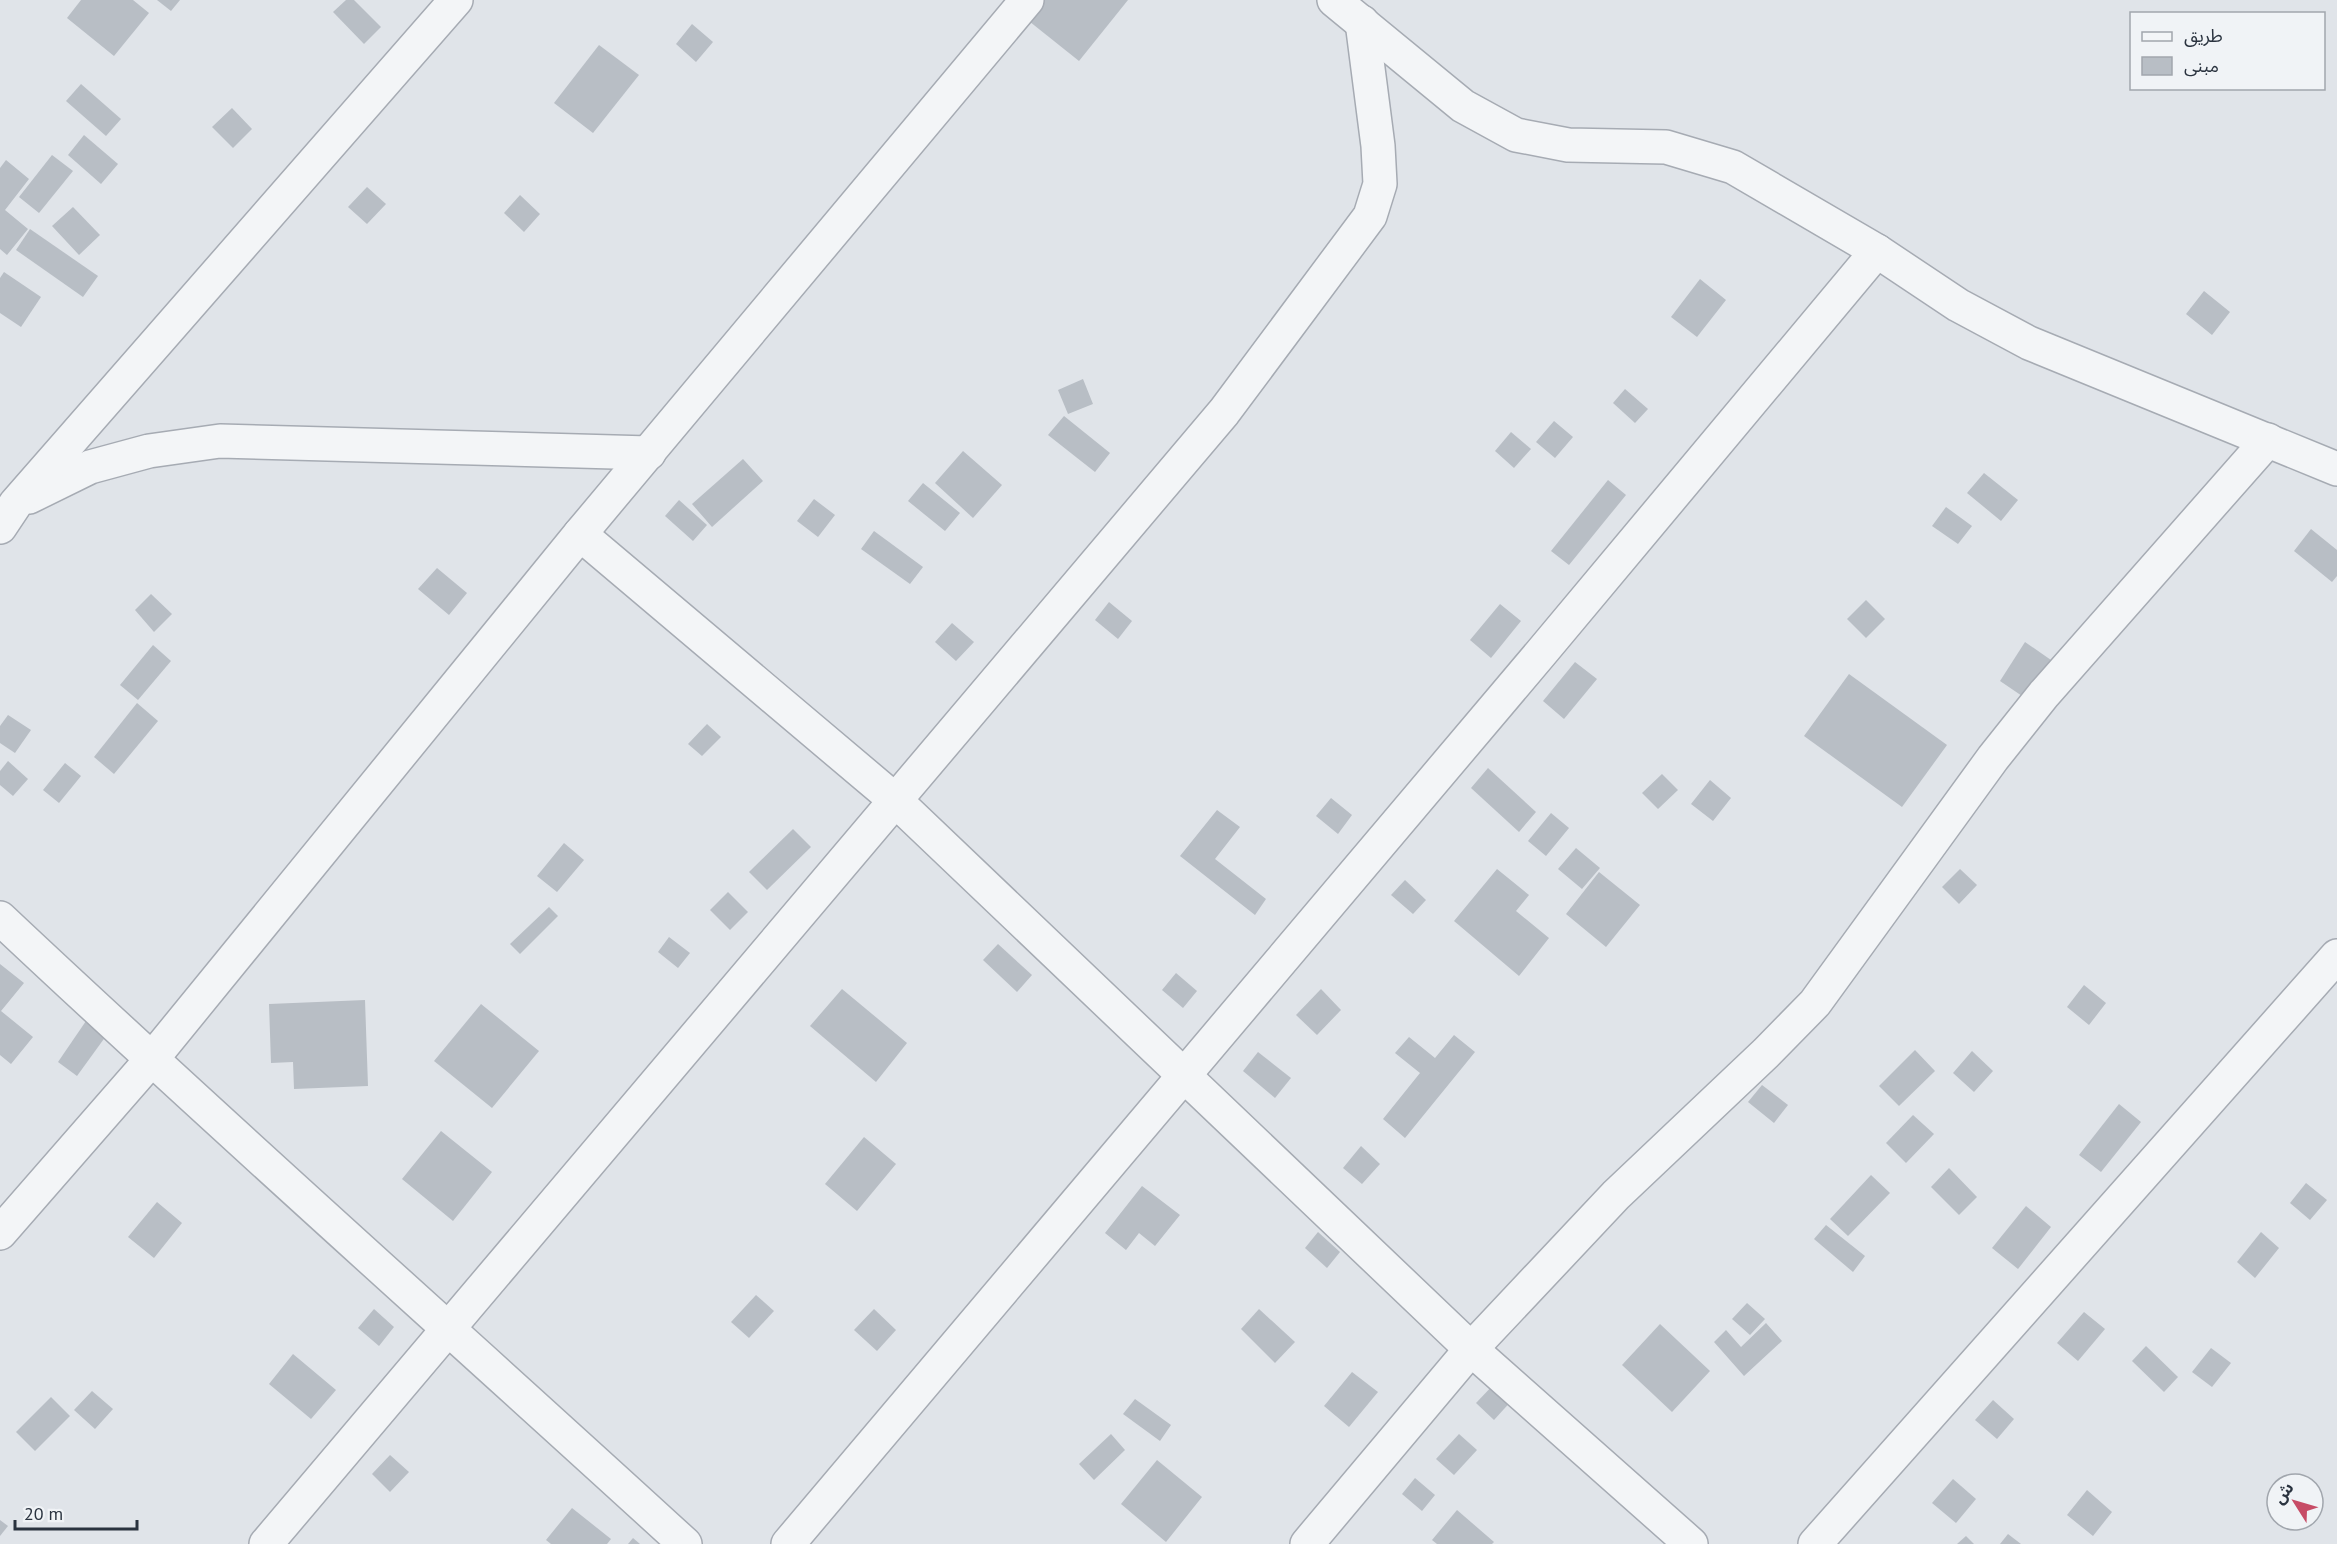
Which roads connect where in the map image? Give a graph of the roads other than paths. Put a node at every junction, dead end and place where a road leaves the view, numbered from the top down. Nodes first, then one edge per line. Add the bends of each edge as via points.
1 (456, 0) edge
2 (1027, 0) edge
3 (1334, 0) edge
4 (1362, 22) junction
5 (1877, 251) junction
6 (2268, 440) junction
7 (649, 453) junction
8 (2337, 469) edge
9 (5, 514) edge
10 (580, 534) junction
11 (895, 800) junction
12 (0, 918) edge
13 (2337, 956) edge
14 (150, 1060) junction
15 (1185, 1074) junction
16 (0, 1233) edge
17 (449, 1328) junction
18 (1471, 1349) junction
19 (266, 1544) edge
20 (685, 1544) edge
21 (788, 1544) edge
22 (1307, 1544) edge
23 (1691, 1544) edge
24 (1815, 1544) edge

1 - 9 street
2 - 7 street
3 - 4 street
4 - 5 street via 1463,106 1516,135 1568,146 1666,147 1733,167
4 - 11 street via 1380,184 1370,216 1224,412
5 - 6 street via 1958,305 2029,343
5 - 15 street
6 - 8 street
6 - 18 street via 2044,694 1815,1003 1616,1195
7 - 9 street via 220,441 149,451 90,467
7 - 10 street
10 - 11 street
10 - 14 street
11 - 15 street
11 - 17 street
12 - 14 street
13 - 24 street
14 - 16 street
14 - 17 street
15 - 18 street
15 - 21 street
17 - 19 street
17 - 20 street
18 - 22 street
18 - 23 street

